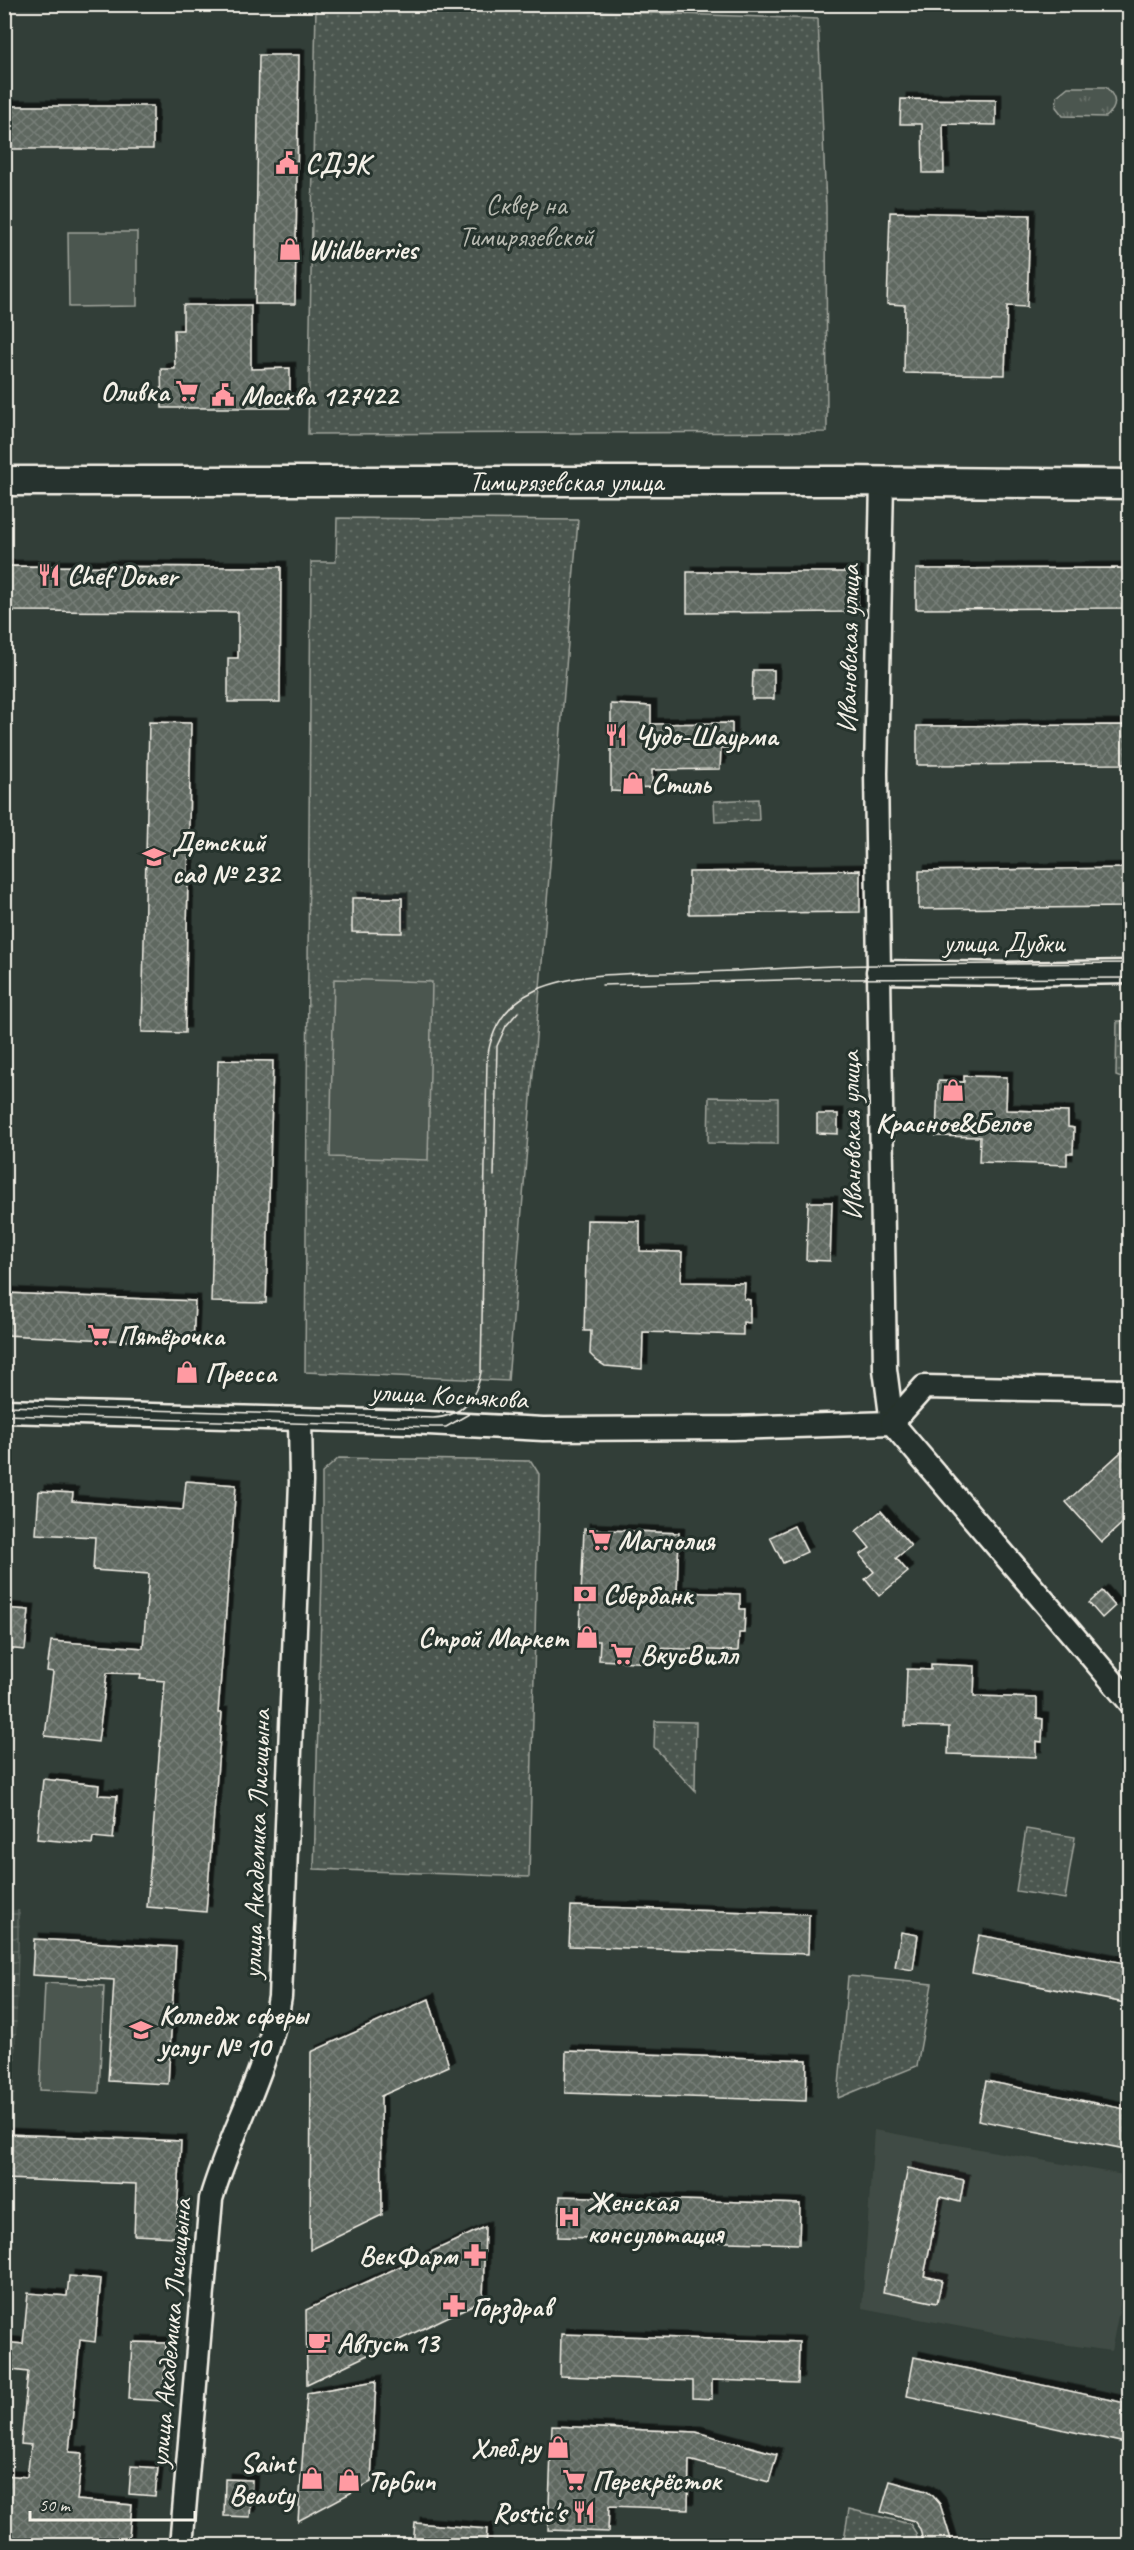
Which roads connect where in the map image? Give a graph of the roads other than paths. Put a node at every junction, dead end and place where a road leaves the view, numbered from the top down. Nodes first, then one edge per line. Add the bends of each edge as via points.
1 (4, 481) edge
2 (882, 481) junction
3 (1130, 484) edge
4 (878, 972) junction
5 (1130, 972) edge
6 (1130, 1391) edge
7 (4, 1411) edge
8 (300, 1419) junction
9 (892, 1423) junction
10 (1130, 1702) edge
11 (181, 2546) edge

1 - 2 main road, Тимирязевская улица
2 - 3 main road, Тимирязевская улица
2 - 4 street, Ивановская улица via 876,773
4 - 5 street, улица Дубки
4 - 9 street, Ивановская улица via 885,1369
6 - 9 street via 924,1387
7 - 8 street, улица Костякова
8 - 9 street, улица Костякова via 543,1429
8 - 11 street, улица Академика Лисицына via 301,1482 280,1997 270,2044 211,2199
9 - 10 street

